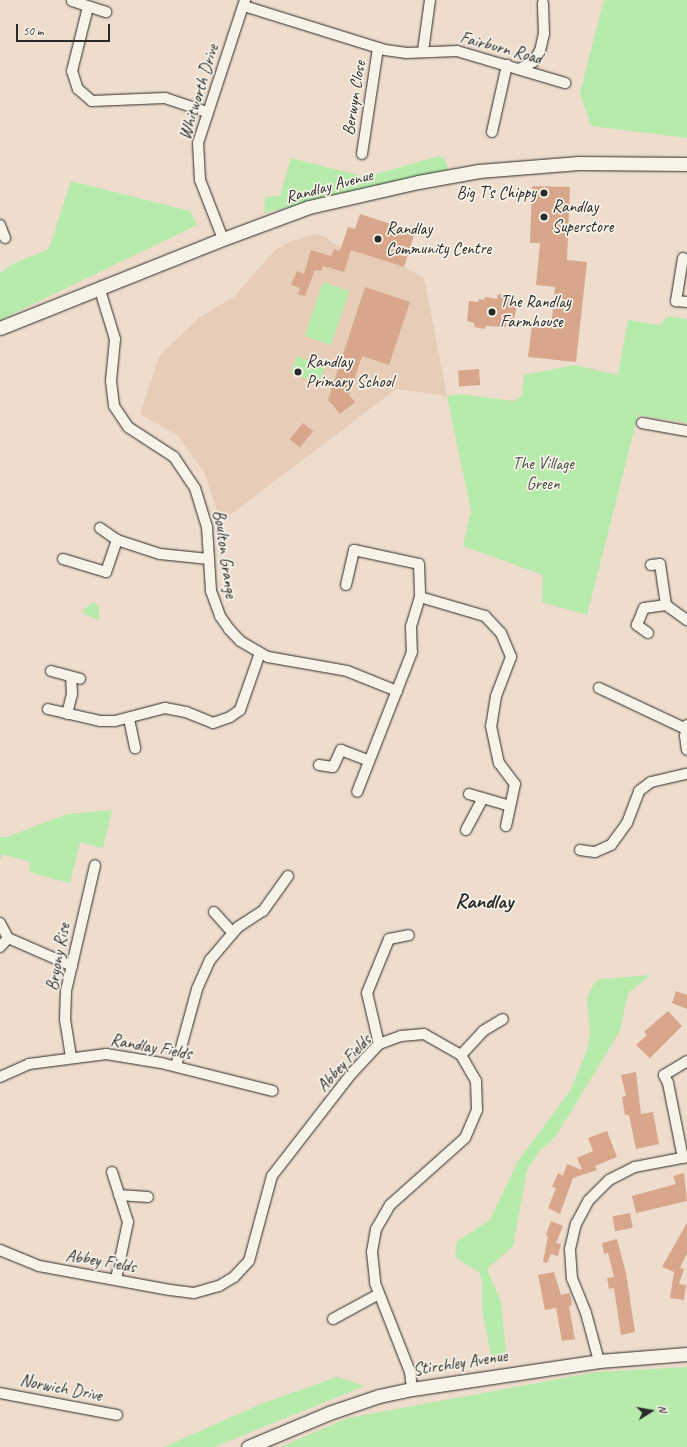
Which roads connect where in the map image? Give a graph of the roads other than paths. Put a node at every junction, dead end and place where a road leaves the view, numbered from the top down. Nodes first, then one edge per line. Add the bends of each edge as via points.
1 (430, 0) edge
2 (72, 1) edge
3 (244, 3) edge
4 (543, 3) dead end
5 (88, 6) junction
6 (106, 12) dead end
7 (378, 48) junction
8 (423, 51) junction
9 (507, 65) junction
10 (519, 69) junction
11 (564, 83) dead end
12 (207, 112) junction
13 (492, 132) dead end
14 (362, 154) dead end
15 (687, 164) edge
16 (0, 225) edge
17 (5, 238) dead end
18 (223, 239) junction
19 (682, 258) dead end
20 (100, 290) junction
21 (687, 302) edge
22 (0, 328) edge
23 (642, 423) dead end
24 (687, 431) edge
25 (100, 528) dead end
26 (117, 540) junction
27 (63, 559) dead end
28 (209, 559) junction
29 (651, 565) dead end
30 (346, 585) dead end
31 (420, 597) junction
32 (666, 605) junction
33 (687, 620) edge
34 (648, 633) dead end
35 (260, 653) junction
36 (51, 671) dead end
37 (599, 688) dead end
38 (396, 691) junction
39 (48, 709) dead end
40 (67, 714) junction
41 (129, 719) junction
42 (687, 727) edge
43 (135, 748) dead end
44 (687, 750) edge
45 (369, 761) junction
46 (319, 765) dead end
47 (687, 774) edge
48 (357, 792) dead end
49 (469, 794) dead end
50 (483, 798) junction
51 (510, 806) junction
52 (506, 826) dead end
53 (466, 830) dead end
54 (580, 850) dead end
55 (95, 864) dead end
56 (288, 876) dead end
57 (214, 912) dead end
58 (0, 923) edge
59 (233, 933) junction
60 (409, 935) dead end
61 (8, 938) junction
62 (0, 947) edge
63 (72, 966) junction
64 (503, 1019) dead end
65 (379, 1044) junction
66 (461, 1055) junction
67 (71, 1057) junction
68 (687, 1061) edge
69 (176, 1066) junction
70 (0, 1077) edge
71 (273, 1091) dead end
72 (685, 1158) edge
73 (112, 1172) dead end
74 (119, 1195) junction
75 (148, 1197) dead end
76 (0, 1250) edge
77 (116, 1279) junction
78 (379, 1294) junction
79 (333, 1319) dead end
80 (687, 1354) edge
81 (599, 1361) junction
82 (412, 1388) junction
83 (0, 1393) edge
84 (116, 1415) dead end
85 (248, 1447) edge

1 - 8 street
2 - 5 street
3 - 7 street, Fairburn Road
3 - 12 street, Whitworth Drive
4 - 10 street via 544,34 540,51 533,62
5 - 6 street
5 - 12 street via 72,71 78,89 92,101 165,98
7 - 8 street, Fairburn Road via 407,54
7 - 14 street, Berwyn Close
8 - 9 street, Fairburn Road via 457,50
9 - 10 street, Fairburn Road
9 - 13 street
10 - 11 street, Fairburn Road
12 - 18 street, Whitworth Drive via 198,143 198,166 206,198
15 - 18 street, Randlay Avenue via 579,163 479,171 309,207
16 - 17 street
18 - 20 street, Randlay Avenue
19 - 21 street via 676,300
20 - 22 street, Randlay Avenue
20 - 28 street, Boulton Grange via 115,340 110,381 114,406 128,427 174,457 185,469 202,505
23 - 24 street
25 - 26 street
26 - 27 street via 106,572
26 - 28 street via 160,554
28 - 35 street, Boulton Grange via 211,591 220,616 240,641
29 - 32 street via 660,564
30 - 31 street via 354,550 419,564
31 - 38 street via 411,627 412,652
31 - 51 street via 485,616 501,633 511,657 496,696 491,726 499,763 515,784
32 - 33 street
32 - 34 street via 644,608 637,625
35 - 38 street, Boulton Grange via 287,661 347,671
35 - 41 street via 240,710 230,717 213,723 186,712 165,708
36 - 40 street via 76,678
37 - 42 street
38 - 45 street
39 - 40 street
40 - 41 street via 100,721
41 - 43 street
42 - 44 street
45 - 46 street via 341,750 333,767
45 - 48 street
47 - 54 street via 651,782 639,791 627,823 611,845 595,852
49 - 50 street
50 - 51 street
50 - 53 street
51 - 52 street
55 - 63 street, Bryony Rise
56 - 59 street via 262,911
57 - 59 street
58 - 61 street
59 - 69 street via 210,960 197,989
60 - 65 street via 389,939 367,993
61 - 62 street
61 - 63 street
63 - 67 street, Bryony Rise via 66,991 65,1020
64 - 66 street via 483,1031
65 - 66 street, Abbey Fields via 401,1036 424,1034
65 - 77 street, Abbey Fields via 348,1078 272,1176 249,1261 234,1277 219,1286 194,1294
66 - 78 street via 476,1081 477,1110 465,1138 390,1205 376,1230 372,1263
67 - 69 street, Randlay Fields via 106,1054
67 - 70 street, Randlay Fields via 29,1064
68 - 72 street via 664,1076 668,1083
69 - 71 street, Randlay Fields
72 - 81 street via 635,1167 609,1180 589,1200 576,1224 570,1249 572,1279 586,1313
73 - 74 street
74 - 75 street
74 - 77 street via 128,1222
76 - 77 street, Abbey Fields via 39,1266
78 - 79 street
78 - 82 street via 410,1372
80 - 81 street, Stirchley Avenue
81 - 82 street, Stirchley Avenue
82 - 85 street, Stirchley Avenue via 328,1413
83 - 84 street, Norwich Drive

